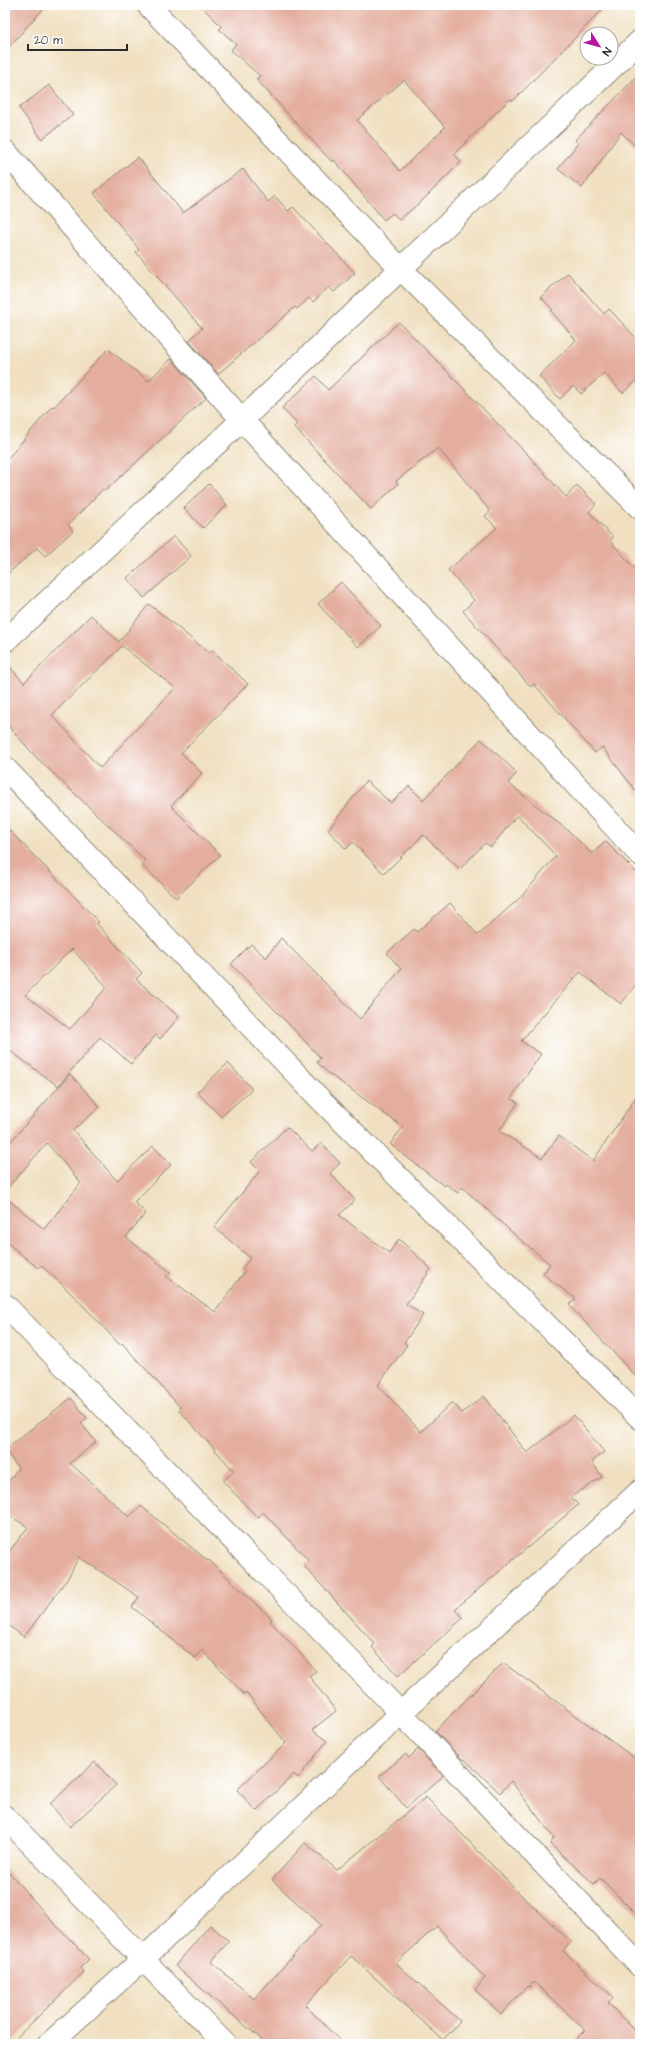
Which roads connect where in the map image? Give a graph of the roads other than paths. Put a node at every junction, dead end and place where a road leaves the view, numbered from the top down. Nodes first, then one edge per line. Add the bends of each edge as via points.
1 (148, 5) edge
2 (640, 40) edge
3 (5, 151) edge
4 (400, 268) junction
5 (242, 420) junction
6 (640, 508) edge
7 (5, 641) edge
8 (5, 768) edge
9 (640, 855) edge
10 (5, 1305) edge
11 (640, 1418) edge
12 (640, 1491) edge
13 (401, 1713) junction
14 (5, 1817) edge
15 (142, 1960) junction
16 (640, 1966) edge
17 (49, 2044) edge
18 (225, 2044) edge

1 - 4 street
2 - 4 street
3 - 5 street
4 - 5 street
4 - 6 street
5 - 7 street
5 - 9 street
8 - 11 street via 319,1098
10 - 13 street
12 - 13 street
13 - 15 street
13 - 16 street
14 - 15 street
15 - 17 street
15 - 18 street

